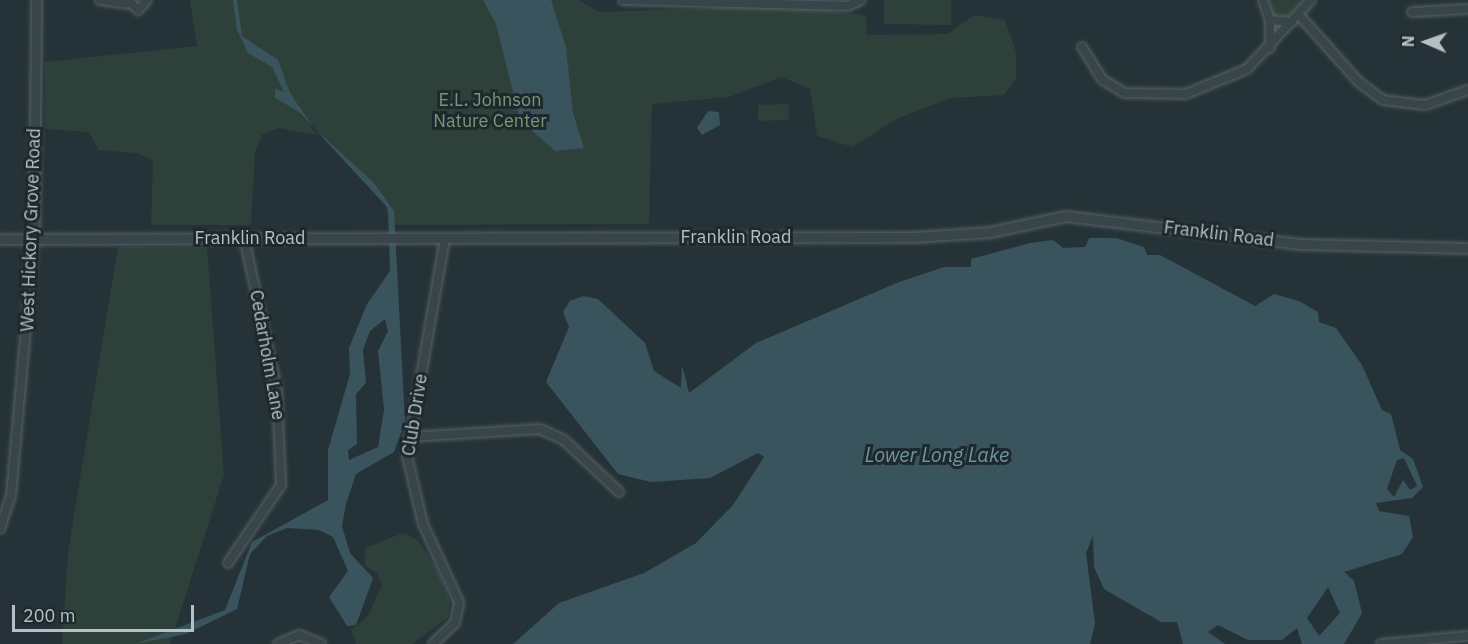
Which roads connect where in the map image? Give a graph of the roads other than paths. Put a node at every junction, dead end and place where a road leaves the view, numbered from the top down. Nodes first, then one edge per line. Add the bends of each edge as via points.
1 (36, 0) edge
2 (100, 0) edge
3 (147, 0) edge
4 (623, 0) edge
5 (782, 0) edge
6 (861, 0) edge
7 (1263, 0) edge
8 (1311, 0) edge
9 (708, 1) edge
10 (128, 2) edge
11 (1468, 9) edge
12 (1412, 12) dead end
13 (1299, 15) junction
14 (1270, 20) junction
15 (1292, 22) junction
16 (1082, 47) dead end
17 (1270, 48) junction
18 (1468, 90) edge
19 (244, 238) junction
20 (445, 238) junction
21 (0, 239) edge
22 (34, 239) junction
23 (1468, 249) edge
24 (409, 437) junction
25 (619, 492) dead end
26 (0, 529) edge
27 (228, 563) dead end
28 (1468, 636) edge
29 (278, 644) edge
30 (321, 644) edge
31 (432, 644) edge
32 (1381, 644) edge

1 - 22 street, West Hickory Grove Road
2 - 10 street
3 - 10 street via 138,10
4 - 9 street via 634,4
5 - 6 street via 848,6
5 - 9 street
7 - 14 street
8 - 13 street
11 - 12 street
13 - 15 street
13 - 18 street via 1359,82 1383,99 1425,105
14 - 15 street
14 - 17 street
15 - 17 street
16 - 17 street via 1112,86 1155,97 1223,82
19 - 20 street, Franklin Road
19 - 22 street, Franklin Road
19 - 27 street, Cedarholm Lane via 277,390 280,485
20 - 23 street, Franklin Road via 924,237 990,232 1065,216 1300,244
20 - 24 street, Club Drive
21 - 22 street, Franklin Road
22 - 26 street, West Hickory Grove Road via 11,496
24 - 25 street via 540,429 564,440
24 - 31 street, Club Drive via 409,472 421,518 459,602 455,624
28 - 32 street
29 - 30 street via 299,635

